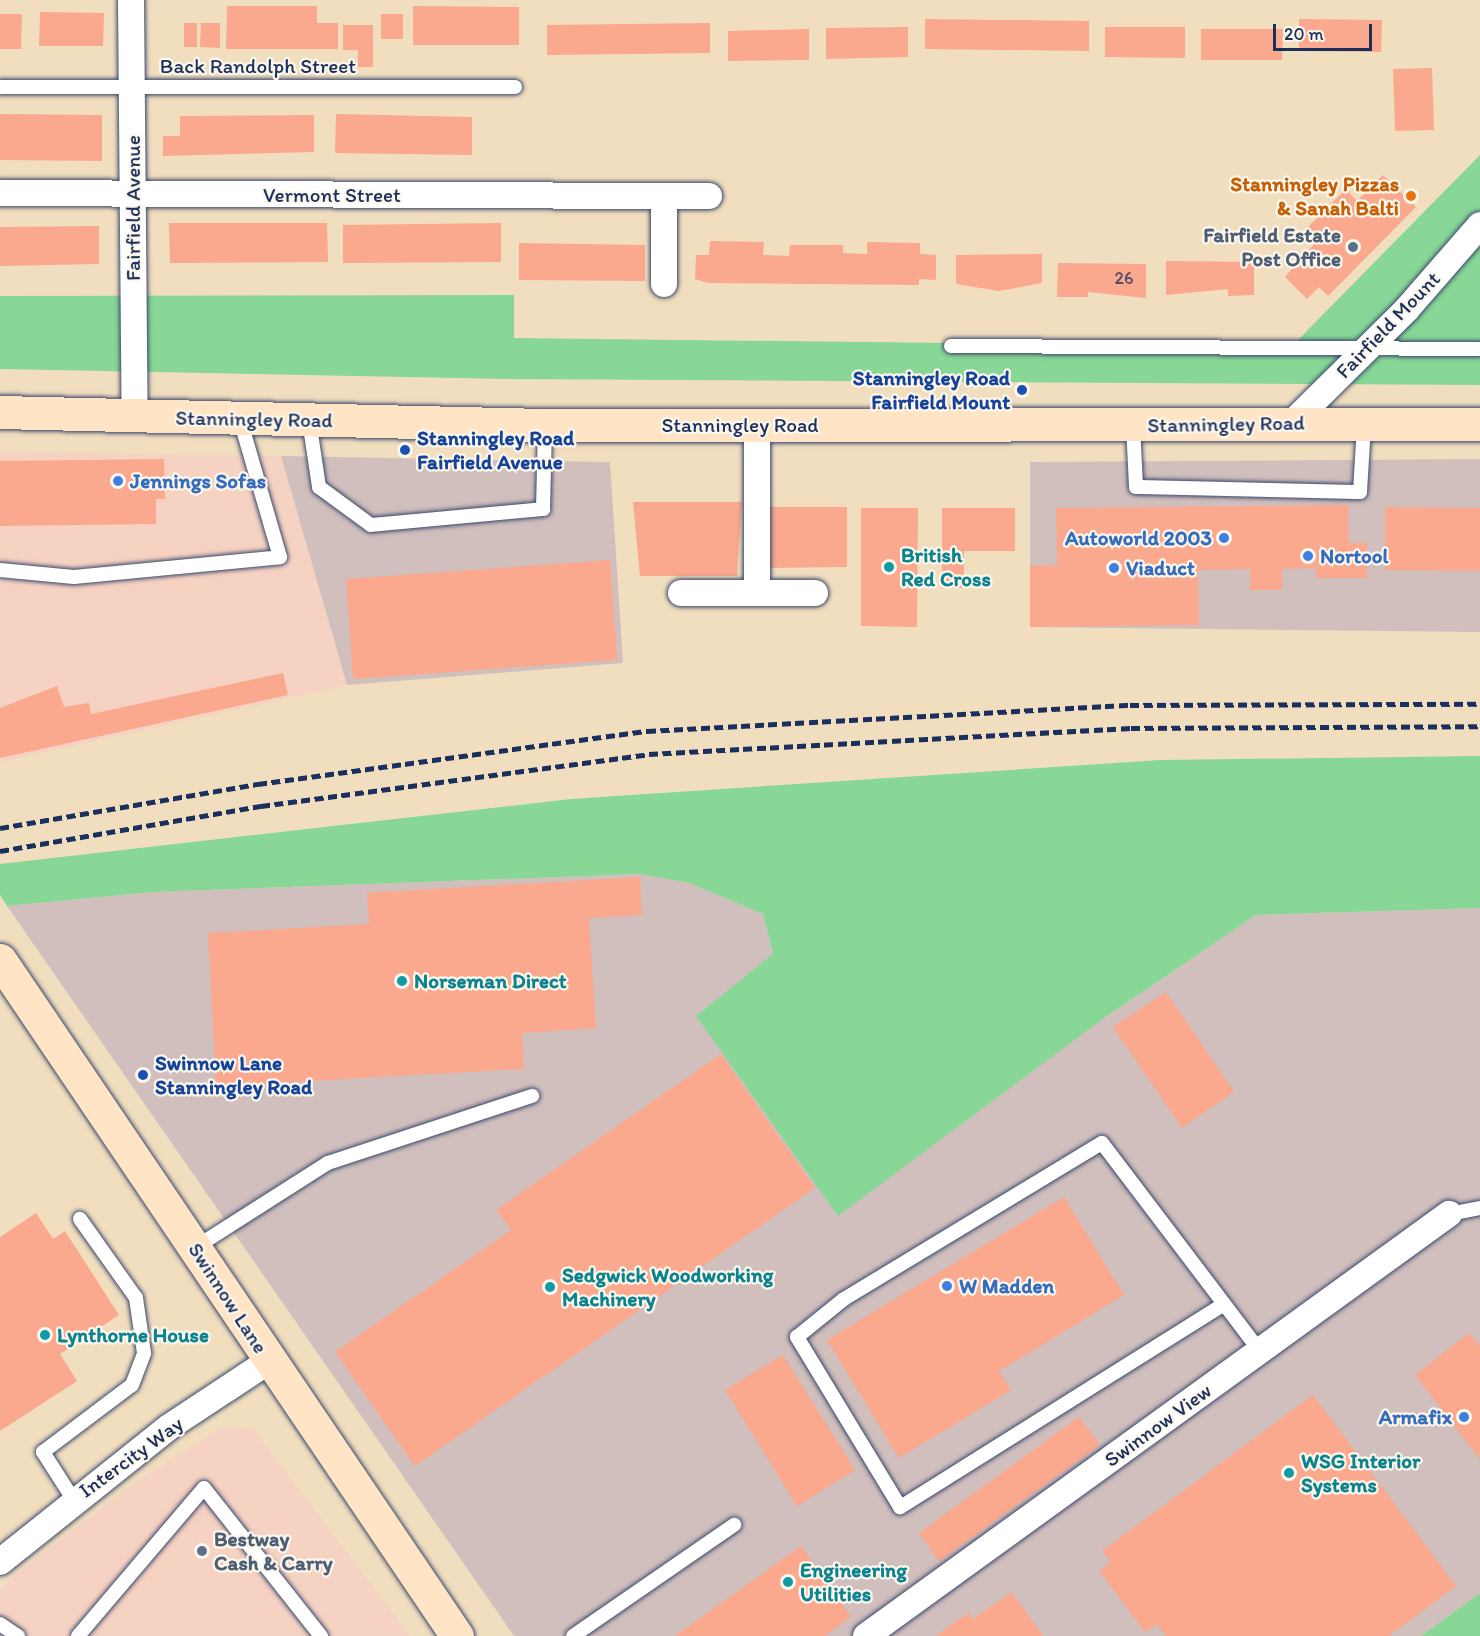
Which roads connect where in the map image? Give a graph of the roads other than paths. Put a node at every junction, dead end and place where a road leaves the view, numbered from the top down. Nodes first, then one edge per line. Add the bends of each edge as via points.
1 (131, 0) edge
2 (0, 87) edge
3 (132, 87) junction
4 (515, 87) dead end
5 (0, 193) edge
6 (133, 194) junction
7 (664, 196) junction
8 (709, 196) dead end
9 (1480, 225) edge
10 (664, 284) dead end
11 (951, 346) dead end
12 (1368, 347) junction
13 (1480, 349) edge
14 (0, 411) edge
15 (135, 417) junction
16 (240, 419) junction
17 (309, 420) junction
18 (1292, 423) junction
19 (1364, 424) junction
20 (1480, 424) edge
21 (545, 425) junction
22 (757, 425) junction
23 (1133, 425) junction
24 (0, 570) edge
25 (681, 593) dead end
26 (758, 593) junction
27 (815, 593) dead end
28 (0, 960) edge
29 (532, 1096) dead end
30 (1480, 1208) edge
31 (1449, 1214) joint
32 (80, 1219) dead end
33 (196, 1247) junction
34 (1221, 1306) junction
35 (1260, 1351) junction
36 (269, 1361) junction
37 (73, 1499) junction
38 (734, 1526) dead end
39 (0, 1562) edge
40 (0, 1624) edge
41 (18, 1636) edge
42 (78, 1636) edge
43 (321, 1636) edge
44 (457, 1636) edge
45 (573, 1636) edge
46 (866, 1636) edge

1 - 3 street, Fairfield Avenue
2 - 3 lane, Back Randolph Street
3 - 4 lane, Back Randolph Street
3 - 6 street, Fairfield Avenue
5 - 6 street, Vermont Street
6 - 7 street, Vermont Street
6 - 15 street, Fairfield Avenue
7 - 8 street, Vermont Street
7 - 10 street
9 - 12 street, Fairfield Mount
11 - 12 lane
12 - 13 lane
12 - 18 street, Fairfield Mount
14 - 15 street, Stanningley Road
15 - 16 street, Stanningley Road
16 - 17 street, Stanningley Road
16 - 24 lane via 280,557 74,577
17 - 21 street, Stanningley Road
17 - 21 lane via 319,487 371,525 543,509
18 - 19 street, Stanningley Road
18 - 23 street, Stanningley Road
19 - 20 street, Stanningley Road
19 - 23 lane via 1360,492 1136,487
21 - 22 street, Stanningley Road
22 - 23 street, Stanningley Road
22 - 26 street
25 - 26 street
26 - 27 street
28 - 33 street, Swinnow Lane
29 - 33 lane via 328,1163
30 - 31 lane
31 - 35 street, Swinnow View
32 - 37 lane via 136,1298 144,1353 132,1385 43,1452
33 - 36 street, Swinnow Lane
34 - 34 lane via 1102,1143 844,1299 797,1337 900,1508
34 - 35 lane
35 - 46 street, Swinnow View
36 - 37 street, Intercity Way
36 - 44 street, Swinnow Lane
37 - 39 street, Intercity Way
38 - 45 lane
40 - 41 lane
42 - 43 lane via 204,1488

